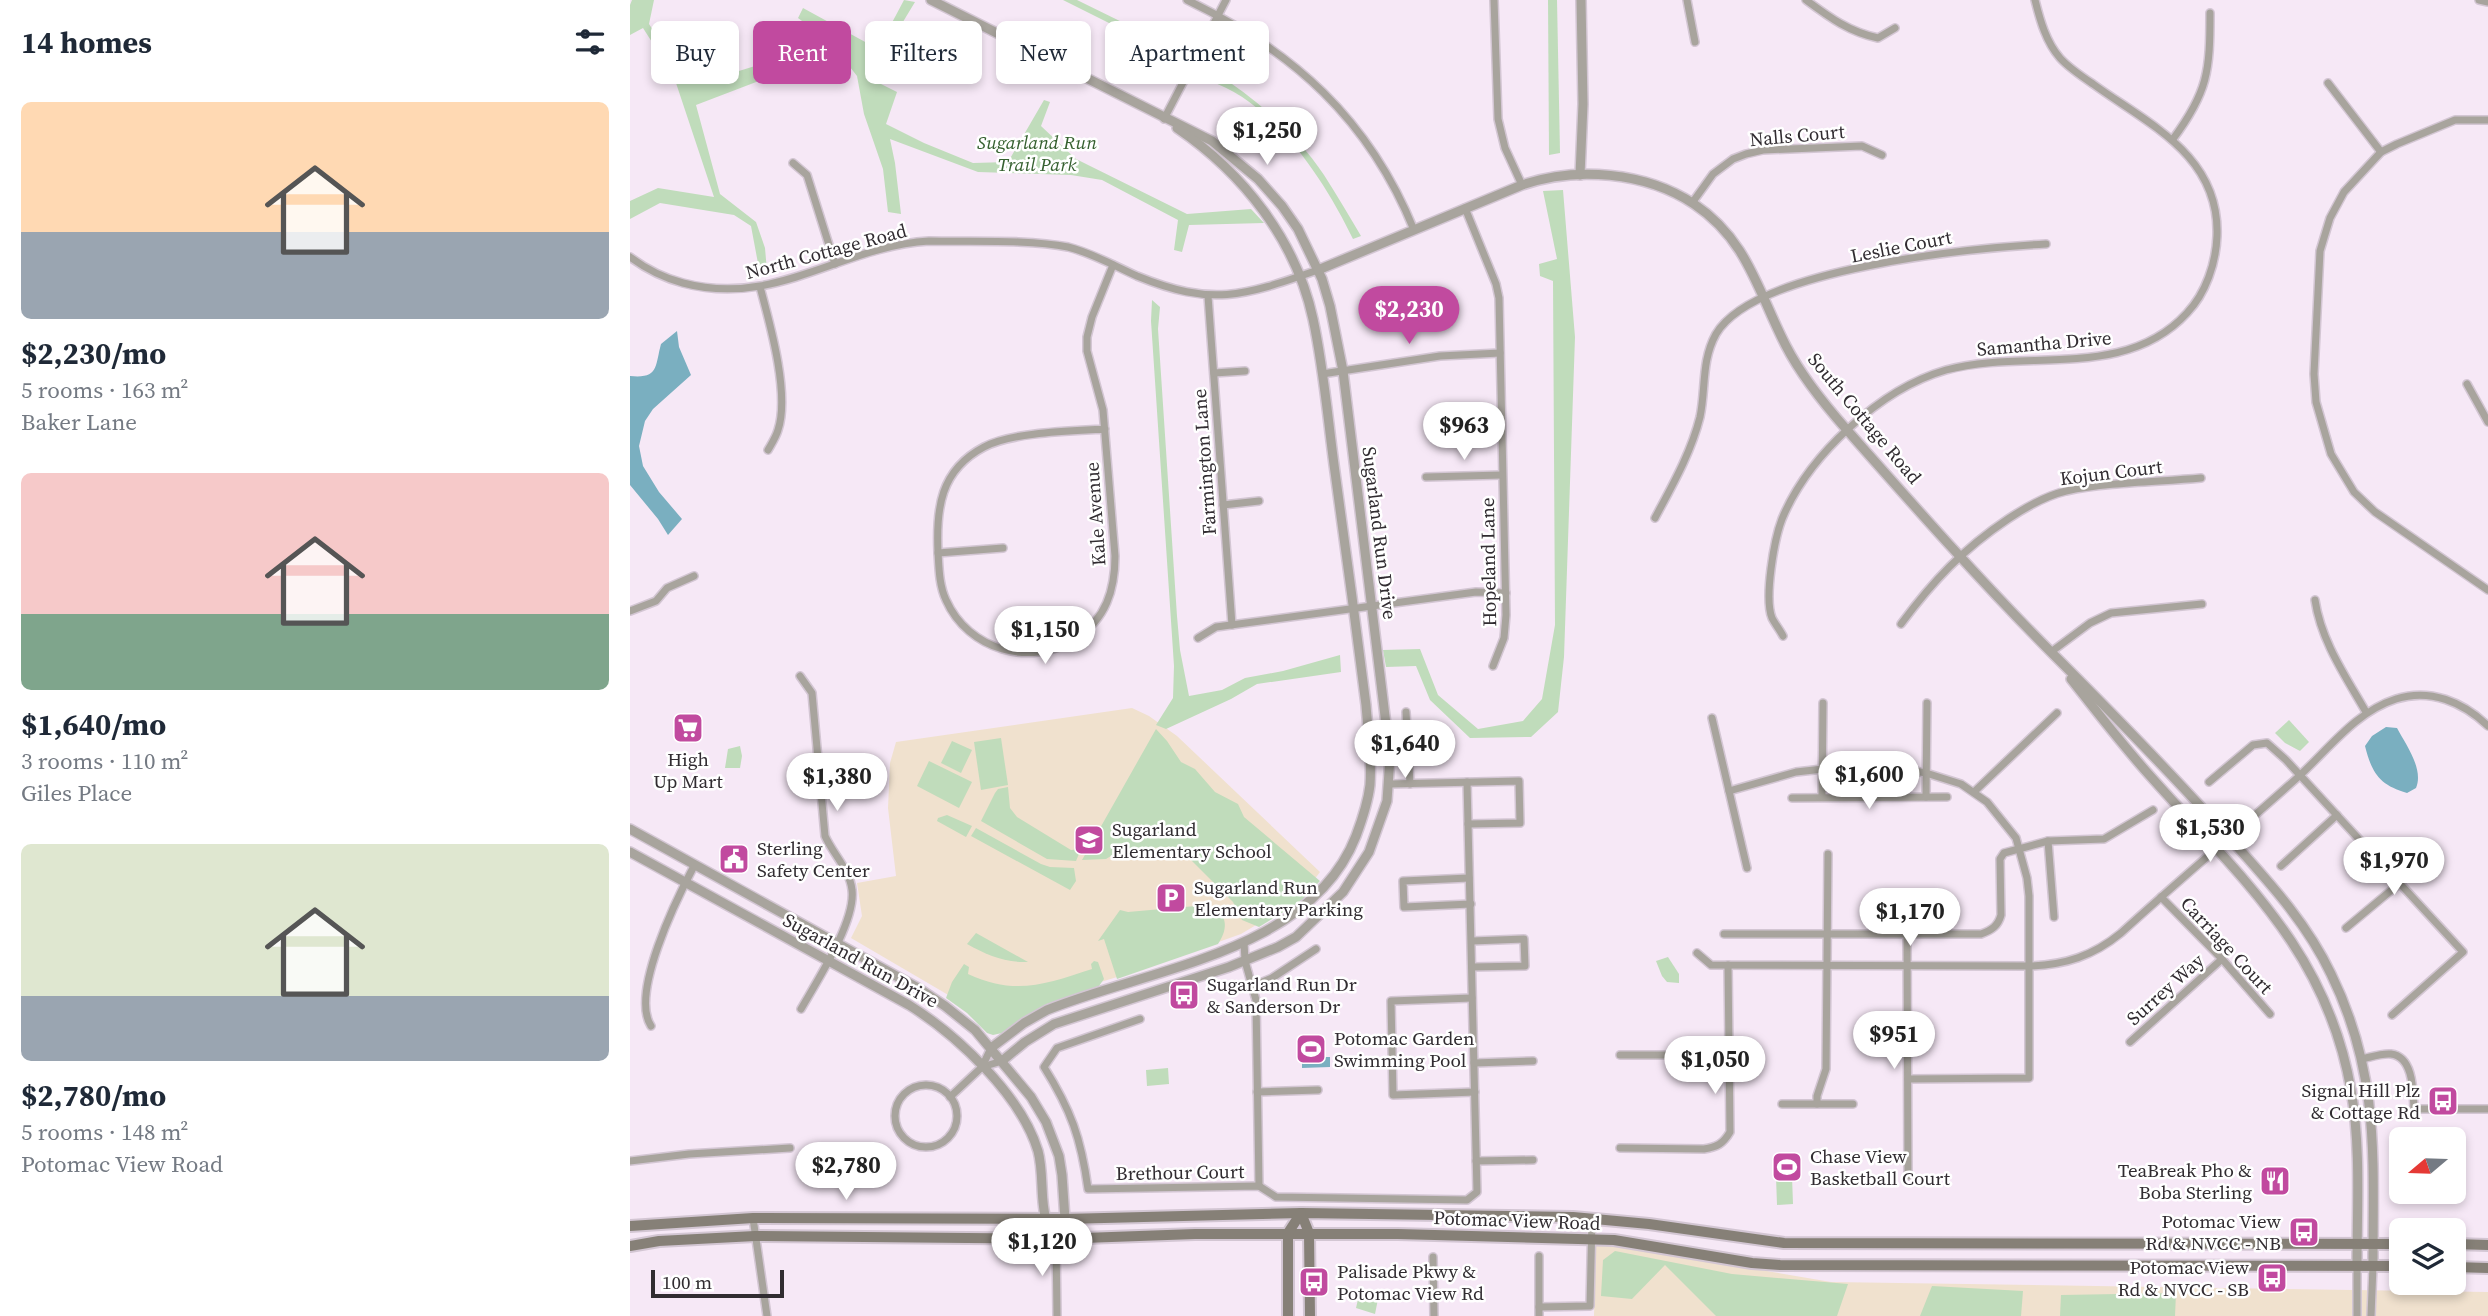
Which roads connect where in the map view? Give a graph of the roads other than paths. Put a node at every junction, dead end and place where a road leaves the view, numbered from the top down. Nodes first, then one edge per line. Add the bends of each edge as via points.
1 (931, 0) edge
2 (1187, 0) edge
3 (1226, 0) edge
4 (1494, 0) edge
5 (1581, 0) edge
6 (1686, 0) edge
7 (2035, 0) edge
8 (2479, 0) edge
9 (1809, 1) edge
10 (2488, 2) edge
11 (2210, 13) dead end
12 (1218, 15) junction
13 (1895, 28) dead end
14 (1695, 42) dead end
15 (2328, 83) dead end
16 (1164, 119) junction
17 (2488, 120) edge
18 (2173, 139) junction
19 (2381, 152) junction
20 (1882, 155) dead end
21 (793, 163) dead end
22 (1580, 175) junction
23 (1522, 186) junction
24 (1692, 203) junction
25 (1465, 208) junction
26 (1414, 230) junction
27 (2046, 244) dead end
28 (630, 257) edge
29 (835, 264) junction
30 (1113, 265) junction
31 (1318, 270) junction
32 (1299, 277) junction
33 (760, 287) junction
34 (1208, 296) junction
35 (1764, 296) junction
36 (1500, 353) junction
37 (1343, 371) junction
38 (1245, 372) dead end
39 (1213, 373) junction
40 (1322, 374) junction
41 (2467, 384) dead end
42 (2488, 422) edge
43 (1105, 429) junction
44 (1848, 431) junction
45 (768, 450) dead end
46 (1502, 475) junction
47 (1426, 477) dead end
48 (2201, 478) dead end
49 (1259, 501) dead end
50 (1223, 505) junction
51 (1655, 518) dead end
52 (1003, 548) dead end
53 (938, 553) junction
54 (1960, 555) junction
55 (694, 576) dead end
56 (2488, 590) edge
57 (1506, 593) junction
58 (2315, 600) dead end
59 (2202, 604) dead end
60 (1372, 606) junction
61 (1354, 609) junction
62 (630, 611) edge
63 (1901, 624) dead end
64 (1232, 625) junction
65 (1783, 636) dead end
66 (1198, 638) dead end
67 (2051, 652) junction
68 (1493, 666) dead end
69 (800, 676) dead end
70 (1822, 702) dead end
71 (1927, 703) dead end
72 (1406, 712) dead end
73 (2366, 712) junction
74 (2057, 713) dead end
75 (1712, 718) dead end
76 (2488, 726) edge
77 (1823, 769) junction
78 (1927, 773) junction
79 (2300, 775) junction
80 (1467, 782) junction
81 (2209, 782) dead end
82 (1409, 783) junction
83 (1390, 784) junction
84 (1729, 791) junction
85 (1975, 792) junction
86 (1822, 796) junction
87 (1926, 797) junction
88 (1947, 797) dead end
89 (1792, 798) dead end
90 (2153, 810) dead end
91 (2337, 815) junction
92 (1468, 824) junction
93 (630, 829) edge
94 (2229, 838) junction
95 (2048, 841) junction
96 (2020, 847) junction
97 (2216, 849) junction
98 (630, 852) edge
99 (1828, 854) dead end
100 (694, 866) junction
101 (2281, 866) dead end
102 (1747, 868) dead end
103 (1469, 878) junction
104 (685, 882) junction
105 (2400, 883) junction
106 (2161, 897) junction
107 (1471, 904) junction
108 (2053, 917) dead end
109 (2346, 929) dead end
110 (1828, 933) junction
111 (1724, 934) dead end
112 (1907, 934) junction
113 (1472, 941) junction
114 (1244, 942) junction
115 (835, 944) junction
116 (1316, 949) dead end
117 (1697, 953) dead end
118 (2222, 959) junction
119 (828, 961) junction
120 (1245, 961) junction
121 (1728, 965) junction
122 (1828, 965) junction
123 (1907, 966) junction
124 (2029, 966) junction
125 (1472, 967) junction
126 (640, 976) dead end
127 (1253, 986) junction
128 (637, 990) dead end
129 (1472, 998) junction
130 (801, 1009) dead end
131 (2270, 1014) dead end
132 (2392, 1015) dead end
133 (1140, 1019) dead end
134 (651, 1026) dead end
135 (2130, 1042) dead end
136 (991, 1048) junction
137 (1620, 1055) dead end
138 (1728, 1055) junction
139 (2362, 1059) junction
140 (1002, 1061) junction
141 (1533, 1061) dead end
142 (1474, 1063) junction
143 (982, 1067) junction
144 (1908, 1079) junction
145 (1318, 1090) dead end
146 (1257, 1091) junction
147 (1475, 1092) junction
148 (950, 1097) junction
149 (1782, 1104) dead end
150 (1817, 1104) junction
151 (1853, 1104) dead end
152 (2488, 1109) edge
153 (790, 1148) dead end
154 (1620, 1148) dead end
155 (1534, 1160) dead end
156 (630, 1161) edge
157 (1476, 1161) junction
158 (1908, 1176) dead end
159 (1259, 1186) junction
160 (1301, 1213) junction
161 (753, 1217) junction
162 (1046, 1218) junction
163 (1065, 1219) junction
164 (1592, 1219) junction
165 (630, 1226) edge
166 (1288, 1233) junction
167 (1309, 1233) junction
168 (755, 1236) junction
169 (1592, 1238) junction
170 (1056, 1239) junction
171 (2357, 1244) junction
172 (2373, 1244) junction
173 (2389, 1244) edge
174 (2466, 1244) edge
175 (2488, 1245) edge
176 (630, 1246) edge
177 (1539, 1256) dead end
178 (1433, 1257) dead end
179 (2357, 1266) junction
180 (2372, 1266) junction
181 (2389, 1266) edge
182 (2466, 1268) edge
183 (2488, 1268) edge
184 (1539, 1312) edge
185 (767, 1316) edge
186 (1057, 1316) edge
187 (1288, 1316) edge
188 (1310, 1316) edge
189 (1434, 1316) edge
190 (2357, 1316) edge
191 (2371, 1316) edge

1 - 16 street, Sugarland Run Drive
2 - 12 street
3 - 12 street
4 - 23 street via 1498,119
5 - 22 street
6 - 14 street
7 - 18 street, Samantha Drive via 2044,31 2059,57
8 - 10 street
9 - 13 street via 1837,23 1864,35 1878,38
11 - 18 street via 2209,62 2203,88
12 - 16 street
12 - 26 street via 1279,52 1323,91 1389,177
15 - 19 street
16 - 31 street, Sugarland Run Drive via 1212,141 1252,173 1290,217
16 - 32 street, Sugarland Run Drive via 1230,169 1268,218
17 - 19 street via 2455,120
18 - 44 street, Samantha Drive via 2207,184 2217,229 2208,279 2178,324 2148,343 2118,353 1945,371 1910,385
19 - 56 street via 2344,192 2320,251 2316,402 2331,454 2354,492 2375,512
20 - 24 street, Nalls Court via 1862,146 1746,154 1713,174
21 - 29 street via 807,175
22 - 23 street, South Cottage Road via 1555,176
22 - 24 street, South Cottage Road via 1637,180
23 - 25 street, South Cottage Road
24 - 35 street, South Cottage Road via 1735,242
25 - 26 street, South Cottage Road
25 - 36 street, Hopeland Lane via 1496,284
26 - 31 street, South Cottage Road
27 - 35 street, Leslie Court via 1916,257 1811,280
28 - 33 street, North Cottage Road via 669,279 701,288 732,291
29 - 30 street, North Cottage Road via 907,243 929,242 1060,246
29 - 33 street, North Cottage Road
30 - 34 street, North Cottage Road via 1163,286
30 - 43 street, Kale Avenue via 1087,337 1088,362 1101,397
31 - 32 street, North Cottage Road
31 - 37 street, Sugarland Run Drive
32 - 34 street, North Cottage Road via 1256,291
32 - 40 street, Sugarland Run Drive via 1314,320
33 - 45 street via 781,402 779,428
34 - 39 street, Farmington Lane
35 - 44 street, South Cottage Road via 1794,361
35 - 51 street, Leslie Court via 1717,333 1705,365 1702,406 1692,441
36 - 37 street via 1440,356
36 - 46 street, Hopeland Lane
37 - 40 street
37 - 60 street, Sugarland Run Drive
38 - 39 street
39 - 50 street, Farmington Lane
40 - 61 street, Sugarland Run Drive
41 - 42 street
43 - 53 street, Kale Avenue via 1006,439 969,457 953,473 940,501
43 - 53 street, Kale Avenue via 1115,572 1105,608 1083,634 1059,648 1038,653 1003,650 979,640 946,600
44 - 54 street, South Cottage Road
44 - 65 street, Samantha Drive via 1803,479 1779,527 1772,556 1771,617
46 - 47 street
46 - 57 street, Hopeland Lane
48 - 54 street, Kojun Court via 2066,491 2044,498
49 - 50 street
50 - 64 street, Farmington Lane
52 - 53 street
54 - 63 street, Kojun Court via 1931,583
54 - 67 street, South Cottage Road
55 - 62 street via 667,588 656,601
57 - 60 street
57 - 68 street, Hopeland Lane via 1504,638
58 - 73 street via 2330,648
59 - 67 street via 2111,613
60 - 61 street
60 - 83 street, Sugarland Run Drive
61 - 64 street
61 - 114 street, Sugarland Run Drive via 1371,759 1368,799 1359,829 1345,860 1320,893 1288,919
64 - 66 street via 1216,627
67 - 94 street, South Cottage Road via 2152,752
67 - 97 street, South Cottage Road via 2113,733
69 - 115 street via 812,693 825,836 852,889 851,913
70 - 77 street
71 - 78 street
72 - 82 street
73 - 76 street via 2397,699 2430,696 2460,705
73 - 79 street
74 - 85 street
75 - 84 street
77 - 78 street
77 - 84 street
77 - 86 street
78 - 85 street
78 - 87 street
79 - 81 street via 2274,748 2260,743
79 - 91 street
79 - 94 street
80 - 82 street
80 - 92 street, Brethour Court
80 - 92 street via 1519,782 1520,823
82 - 83 street
83 - 120 street, Sugarland Run Drive via 1369,852 1343,892 1296,937
84 - 102 street
85 - 96 street via 2004,820
86 - 87 street
86 - 89 street
87 - 88 street
90 - 95 street via 2104,839
91 - 101 street
91 - 105 street
92 - 103 street, Brethour Court
93 - 100 street, Sugarland Run Drive
94 - 97 street
94 - 139 street, South Cottage Road via 2311,937 2339,990
95 - 96 street
95 - 108 street
96 - 112 street via 2000,859 2001,915 1991,930 1981,934
96 - 124 street via 2029,896
97 - 106 street
97 - 171 street, South Cottage Road via 2289,935 2314,976 2335,1028 2354,1115
98 - 104 street, Sugarland Run Drive
99 - 110 street
100 - 104 street
100 - 115 street, Sugarland Run Drive
103 - 107 street, Brethour Court
103 - 107 street via 1403,881 1404,907
104 - 119 street, Sugarland Run Drive
104 - 126 street
105 - 109 street
105 - 132 street via 2463,952
106 - 118 street, Carriage Court
106 - 124 street via 2095,951 2066,962
107 - 113 street, Brethour Court
110 - 111 street
110 - 112 street
110 - 122 street
112 - 123 street
113 - 125 street, Brethour Court
113 - 125 street via 1524,939 1525,966
114 - 120 street
114 - 136 street, Sugarland Run Drive via 1047,1010
115 - 119 street
115 - 136 street, Sugarland Run Drive via 960,1016
116 - 127 street
117 - 121 street via 1711,965
118 - 131 street, Carriage Court
118 - 135 street, Surrey Way
119 - 130 street
119 - 143 street, Sugarland Run Drive via 932,1019
120 - 127 street
120 - 140 street, Sugarland Run Drive via 1054,1024
121 - 122 street
121 - 138 street
122 - 123 street
122 - 150 street via 1826,1069
123 - 124 street
123 - 144 street
124 - 144 street via 2029,1078
125 - 129 street, Brethour Court
127 - 146 street
128 - 134 street via 640,1013
129 - 142 street, Brethour Court
129 - 147 street via 1391,1001 1393,1095
133 - 159 street, Brethour Court via 1057,1048 1044,1067 1074,1123 1088,1189
136 - 140 street, Sugarland Run Drive
136 - 143 street
137 - 138 street
138 - 154 street via 1730,1132 1725,1141 1704,1149
139 - 152 street via 2388,1054 2401,1060 2411,1078 2414,1109
139 - 172 street, South Cottage Road via 2372,1114
140 - 143 street
140 - 163 street, Sugarland Run Drive via 1051,1132 1062,1175
141 - 142 street
142 - 147 street, Brethour Court
143 - 148 street
143 - 162 street, Sugarland Run Drive via 1014,1104 1035,1142
144 - 158 street
145 - 146 street
146 - 159 street
147 - 157 street, Brethour Court
148 - 148 street via 934,1086 907,1092 895,1115 905,1139 927,1147 948,1137 957,1114
149 - 150 street
150 - 151 street
153 - 156 street
155 - 157 street
157 - 159 street, Brethour Court via 1477,1192 1467,1200 1276,1197
160 - 163 main road, Potomac View Road
160 - 164 main road, Potomac View Road
160 - 166 main road
160 - 167 main road
161 - 162 main road, Potomac View Road
161 - 165 main road, Potomac View Road
161 - 168 street
162 - 163 main road, Potomac View Road
162 - 170 street, Sugarland Run Drive
163 - 170 street, Sugarland Run Drive
164 - 169 street
164 - 171 main road, Potomac View Road via 1784,1243
166 - 167 main road, Potomac View Road
166 - 170 main road, Potomac View Road
166 - 187 main road
167 - 169 main road, Potomac View Road
167 - 188 main road
168 - 170 main road, Potomac View Road
168 - 176 main road, Potomac View Road
168 - 185 street
169 - 179 main road, Potomac View Road via 1780,1265
169 - 184 street via 1590,1306
170 - 186 street
171 - 172 main road, Potomac View Road
171 - 179 street, South Cottage Road
172 - 173 main road, Potomac View Road
172 - 180 street, South Cottage Road
174 - 175 main road
177 - 184 street
178 - 189 street
179 - 180 main road, Potomac View Road
179 - 190 street, South Cottage Road
180 - 181 main road, Potomac View Road
180 - 191 street, South Cottage Road
182 - 183 main road

